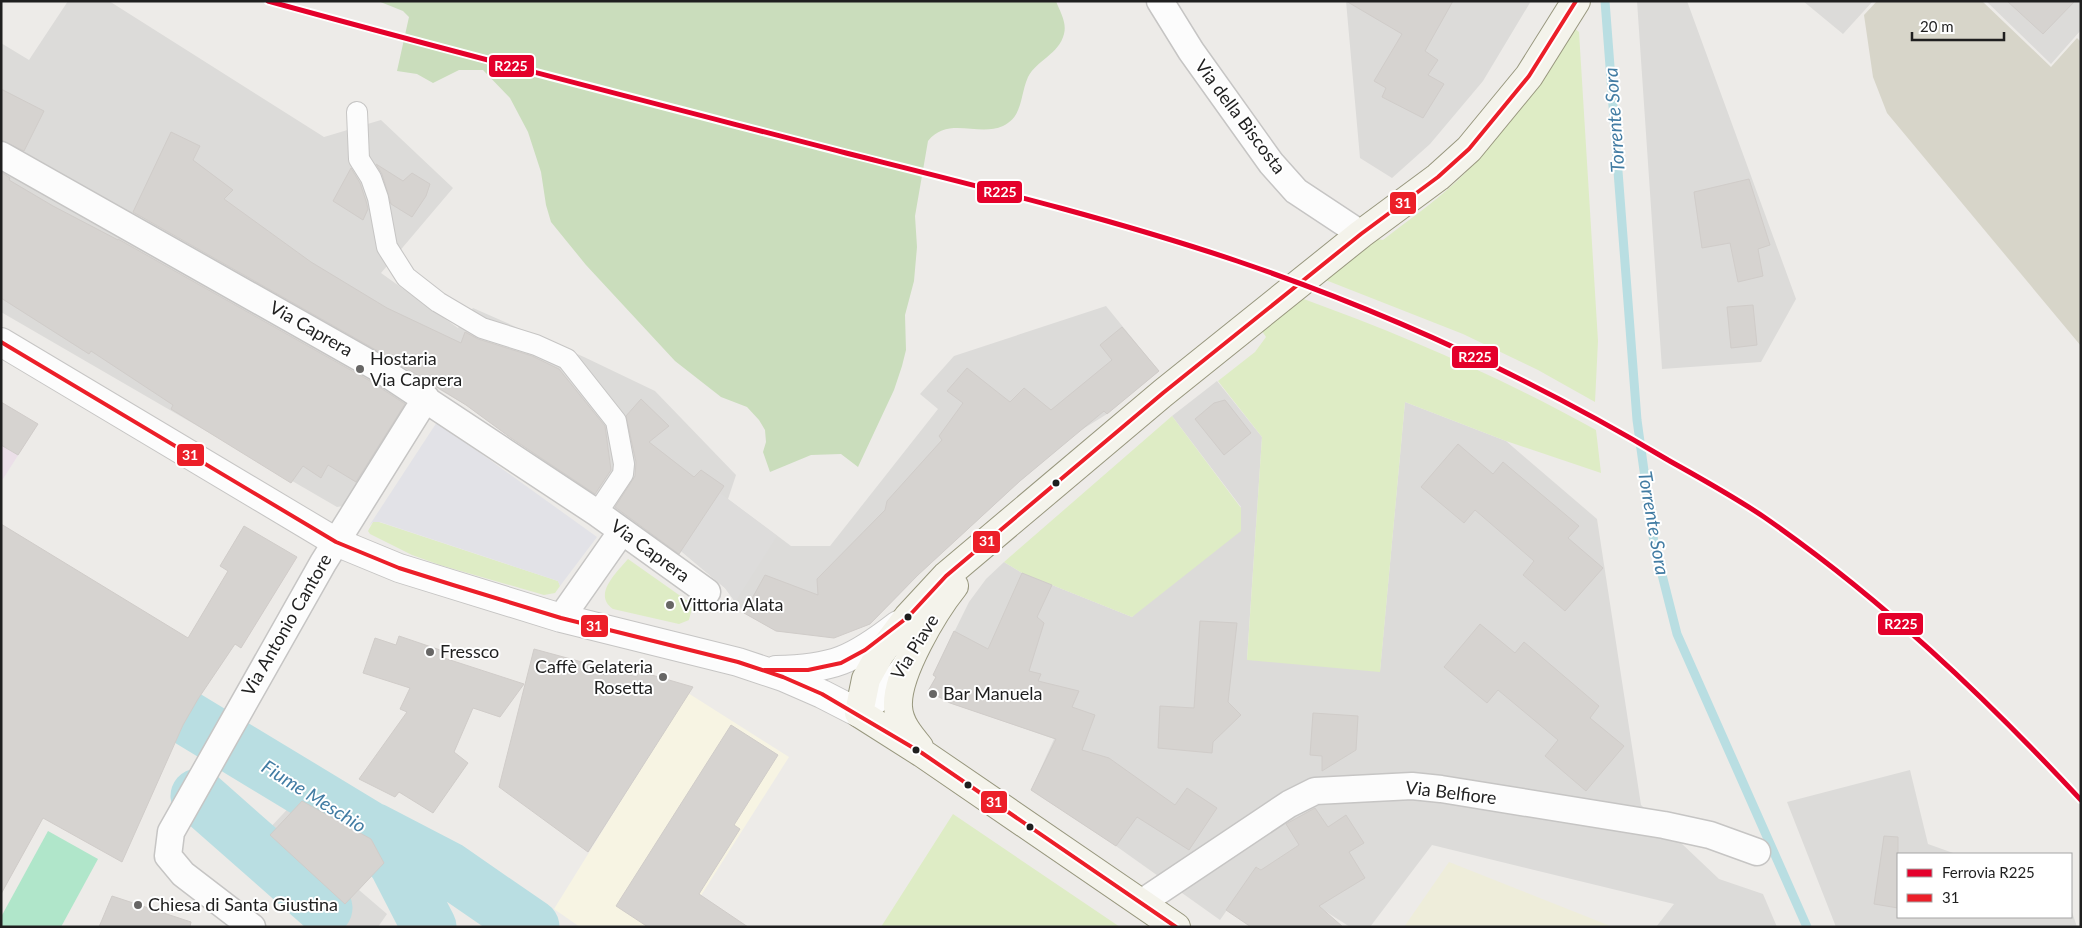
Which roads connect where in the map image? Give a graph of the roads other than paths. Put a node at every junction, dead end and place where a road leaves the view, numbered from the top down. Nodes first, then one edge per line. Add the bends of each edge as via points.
1 (1160, 1) edge
2 (1575, 3) edge
3 (357, 112) dead end
4 (1, 155) edge
5 (1361, 234) junction
6 (1, 342) edge
7 (426, 398) junction
8 (596, 513) junction
9 (622, 531) junction
10 (995, 536) junction
11 (336, 542) junction
12 (707, 592) dead end
13 (908, 617) junction
14 (561, 618) junction
15 (909, 662) junction
16 (762, 670) junction
17 (859, 714) junction
18 (922, 753) junction
19 (1757, 852) dead end
20 (1141, 903) junction
21 (252, 927) edge
22 (1176, 927) edge

1 - 5 street, Via della Biscosta via 1191,51 1271,163 1296,191
2 - 5 main road, Via Piave via 1529,76 1469,149 1438,177
3 - 8 street via 359,159 372,178 387,247 406,277 438,302 482,328 536,345 567,359 616,421 623,474
4 - 7 street, Via Caprera via 269,304
5 - 10 main road, Via Piave via 1163,393
6 - 11 street
7 - 8 street, Via Caprera
7 - 11 street, Via Antonio Cantore
8 - 9 street, Via Caprera
9 - 12 street, Via Caprera
9 - 14 street
10 - 13 main road, Via Piave via 946,576
10 - 15 main road, Via Piave via 945,597
11 - 14 street via 399,568
11 - 21 street, Via Antonio Cantore via 172,832 168,856 183,874
13 - 16 street via 865,650 841,663 808,670
13 - 17 main road, Via Piave via 866,679
14 - 16 street
15 - 17 street, Via Piave via 884,693
15 - 18 main road via 900,688 898,707 902,726
16 - 17 street via 822,694
17 - 18 main road
18 - 20 main road
19 - 20 street, Via Belfiore via 1664,825 1441,789 1412,786 1315,791 1289,804
20 - 22 main road

